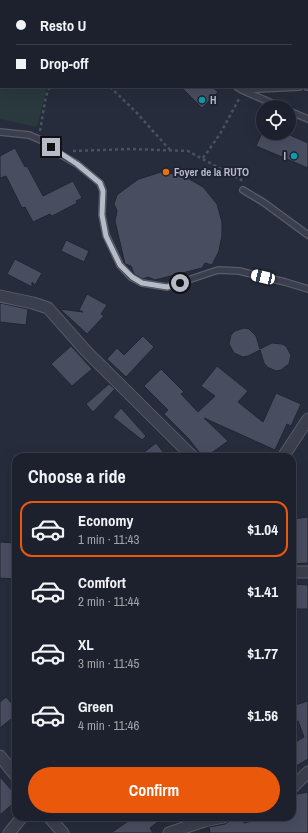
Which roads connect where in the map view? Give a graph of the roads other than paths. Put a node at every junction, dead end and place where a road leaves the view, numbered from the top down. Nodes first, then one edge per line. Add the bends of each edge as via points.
1 (240, 88) edge
2 (266, 100) edge
3 (296, 114) edge
4 (308, 119) edge
5 (0, 132) edge
6 (243, 190) dead end
7 (308, 234) edge
8 (308, 289) edge
9 (0, 296) edge
10 (308, 419) edge
11 (188, 453) edge
12 (286, 453) edge
13 (296, 572) edge
14 (308, 572) edge
15 (0, 756) edge
16 (12, 771) edge
17 (308, 772) edge
18 (296, 784) edge
19 (19, 821) edge
20 (52, 821) edge
21 (204, 821) edge
22 (9, 833) edge
23 (63, 833) edge
24 (169, 833) edge

1 - 2 lane
3 - 4 lane
5 - 8 lane via 29,135 43,141 100,183 103,191 102,215 106,236 120,265 142,283 167,287 218,270 239,271
6 - 7 lane
9 - 11 street via 48,308 86,351
10 - 12 street
13 - 14 street
15 - 16 street
17 - 18 street
19 - 22 street
20 - 23 street
21 - 24 street

